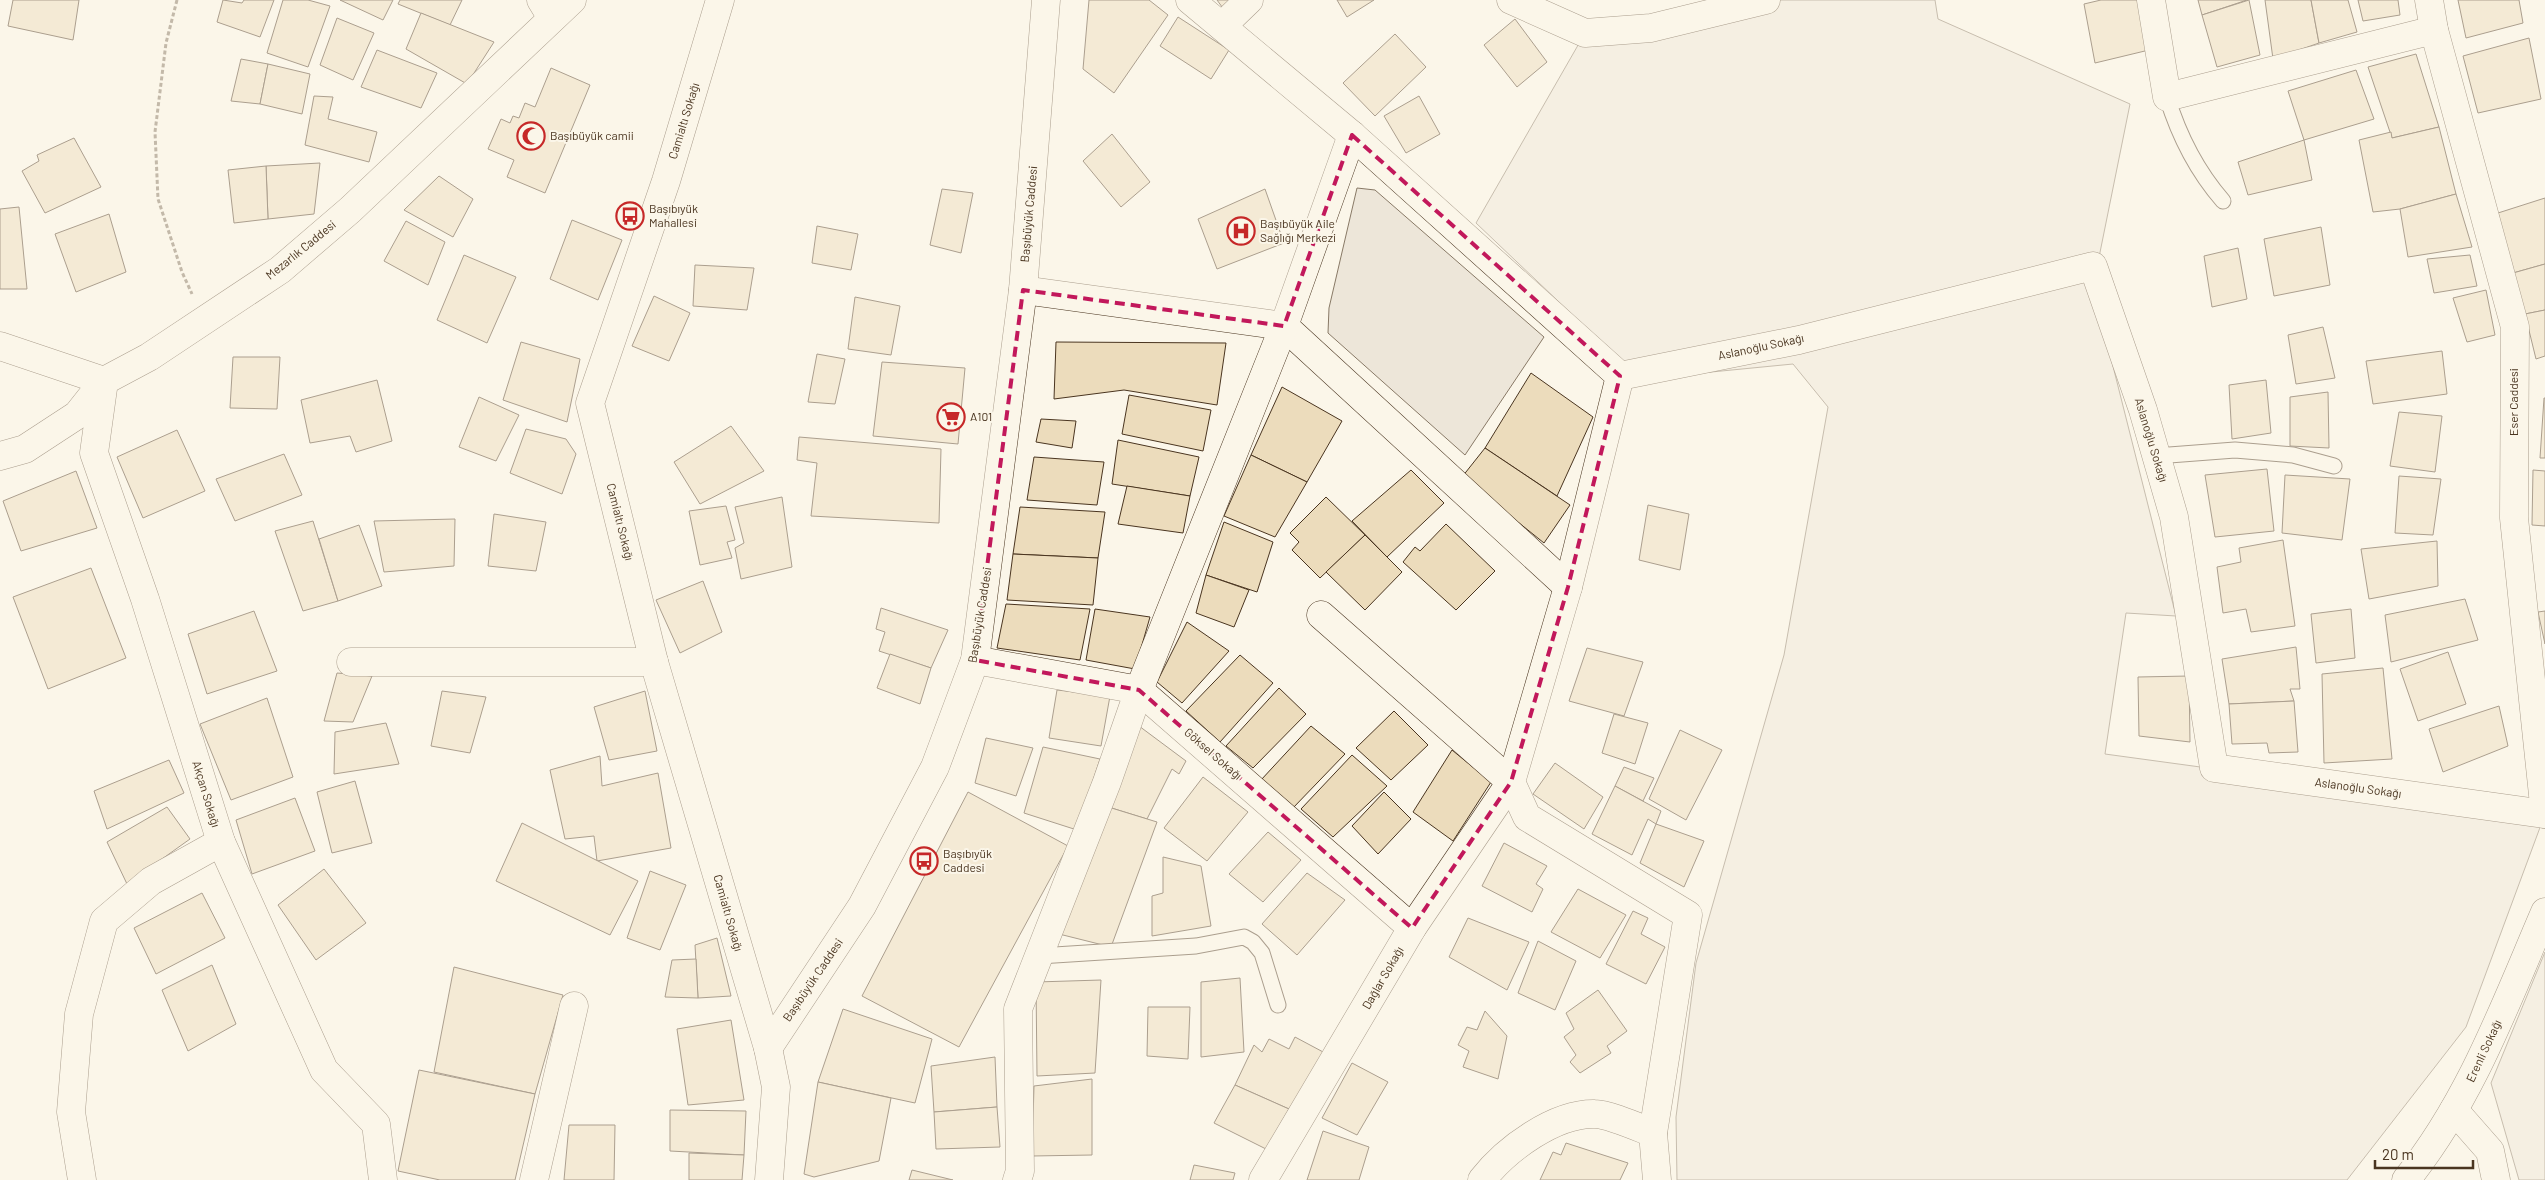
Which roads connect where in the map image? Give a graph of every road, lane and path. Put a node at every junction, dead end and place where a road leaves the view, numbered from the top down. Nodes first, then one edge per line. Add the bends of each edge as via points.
1 (177, 0) edge
2 (572, 0) edge
3 (578, 0) edge
4 (1046, 0) edge
5 (1190, 0) edge
6 (1249, 0) edge
7 (1511, 0) edge
8 (1766, 0) edge
9 (2151, 0) edge
10 (2428, 0) edge
11 (716, 4) edge
12 (547, 9) edge
13 (1222, 26) junction
14 (2434, 30) junction
15 (2167, 97) junction
16 (1352, 135) junction
17 (2223, 200) dead end
18 (1023, 290) junction
19 (205, 321) junction
20 (1284, 326) junction
21 (0, 346) edge
22 (1620, 376) junction
23 (104, 381) junction
24 (0, 456) edge
25 (2156, 456) junction
26 (2334, 466) dead end
27 (1568, 587) junction
28 (1321, 615) dead end
29 (975, 660) junction
30 (351, 662) dead end
31 (654, 662) junction
32 (1139, 690) junction
33 (1511, 782) junction
34 (2545, 814) edge
35 (221, 842) junction
36 (2545, 912) edge
37 (1412, 928) junction
38 (1039, 956) junction
39 (1278, 1005) dead end
40 (574, 1006) dead end
41 (768, 1048) junction
42 (2454, 1110) junction
43 (1654, 1133) junction
44 (82, 1180) edge
45 (383, 1180) edge
46 (534, 1180) edge
47 (769, 1180) edge
48 (1017, 1180) edge
49 (1263, 1180) edge
50 (1482, 1180) edge
51 (1657, 1180) edge
52 (2406, 1180) edge
53 (2496, 1180) edge

1 - 19 path via 166,43 154,132 158,199 182,272
2 - 12 street, Mezarlık Caddesi
3 - 12 street
4 - 18 street, Başıbüyük Caddesi
5 - 13 street
6 - 13 street
7 - 8 street via 1585,33 1650,28
9 - 15 street
10 - 14 street, Eser Caddesi
11 - 31 street, Camialtı Sokağı via 666,181 590,403
12 - 19 street, Mezarlık Caddesi via 343,216 280,270
13 - 16 street
14 - 15 street
14 - 34 street, Eser Caddesi via 2515,328 2514,518
15 - 17 lane via 2191,155
16 - 20 street
16 - 22 street
18 - 20 street
18 - 29 street, Başıbüyük Caddesi
19 - 23 street, Mezarlık Caddesi
20 - 27 street
20 - 32 street
21 - 23 street
22 - 25 street, Aslanoğlu Sokağı via 1799,340 2093,266
22 - 27 street, Dağlar Sokağı
23 - 24 street, Mezarlık Caddesi via 77,415 25,450
23 - 35 street, Akçan Sokağı via 94,453 145,599
25 - 26 lane via 2235,450 2293,455
25 - 34 street, Aslanoğlu Sokağı via 2174,517 2214,768
27 - 33 street, Dağlar Sokağı
28 - 33 street
29 - 32 street
29 - 41 street, Başıbüyük Caddesi via 936,767 862,906
30 - 31 street
31 - 41 street, Camialtı Sokağı
32 - 37 street, Göksel Sokağı
32 - 38 street
33 - 37 street, Dağlar Sokağı
33 - 43 street via 1527,817 1688,915
35 - 44 street via 151,881 104,921 79,1014 71,1112
35 - 45 street, Akçan Sokağı via 324,1070 376,1124
36 - 42 street, Erenli Sokağı via 2476,1072
37 - 49 street, Dağlar Sokağı
38 - 39 lane via 1196,946 1244,937 1262,953
38 - 48 street via 1018,1009 1020,1171
40 - 46 street
41 - 47 street via 776,1087
42 - 52 street, Erenli Sokağı via 2438,1139
42 - 53 street via 2490,1151
43 - 50 street via 1596,1114 1556,1121 1520,1143
43 - 51 street

